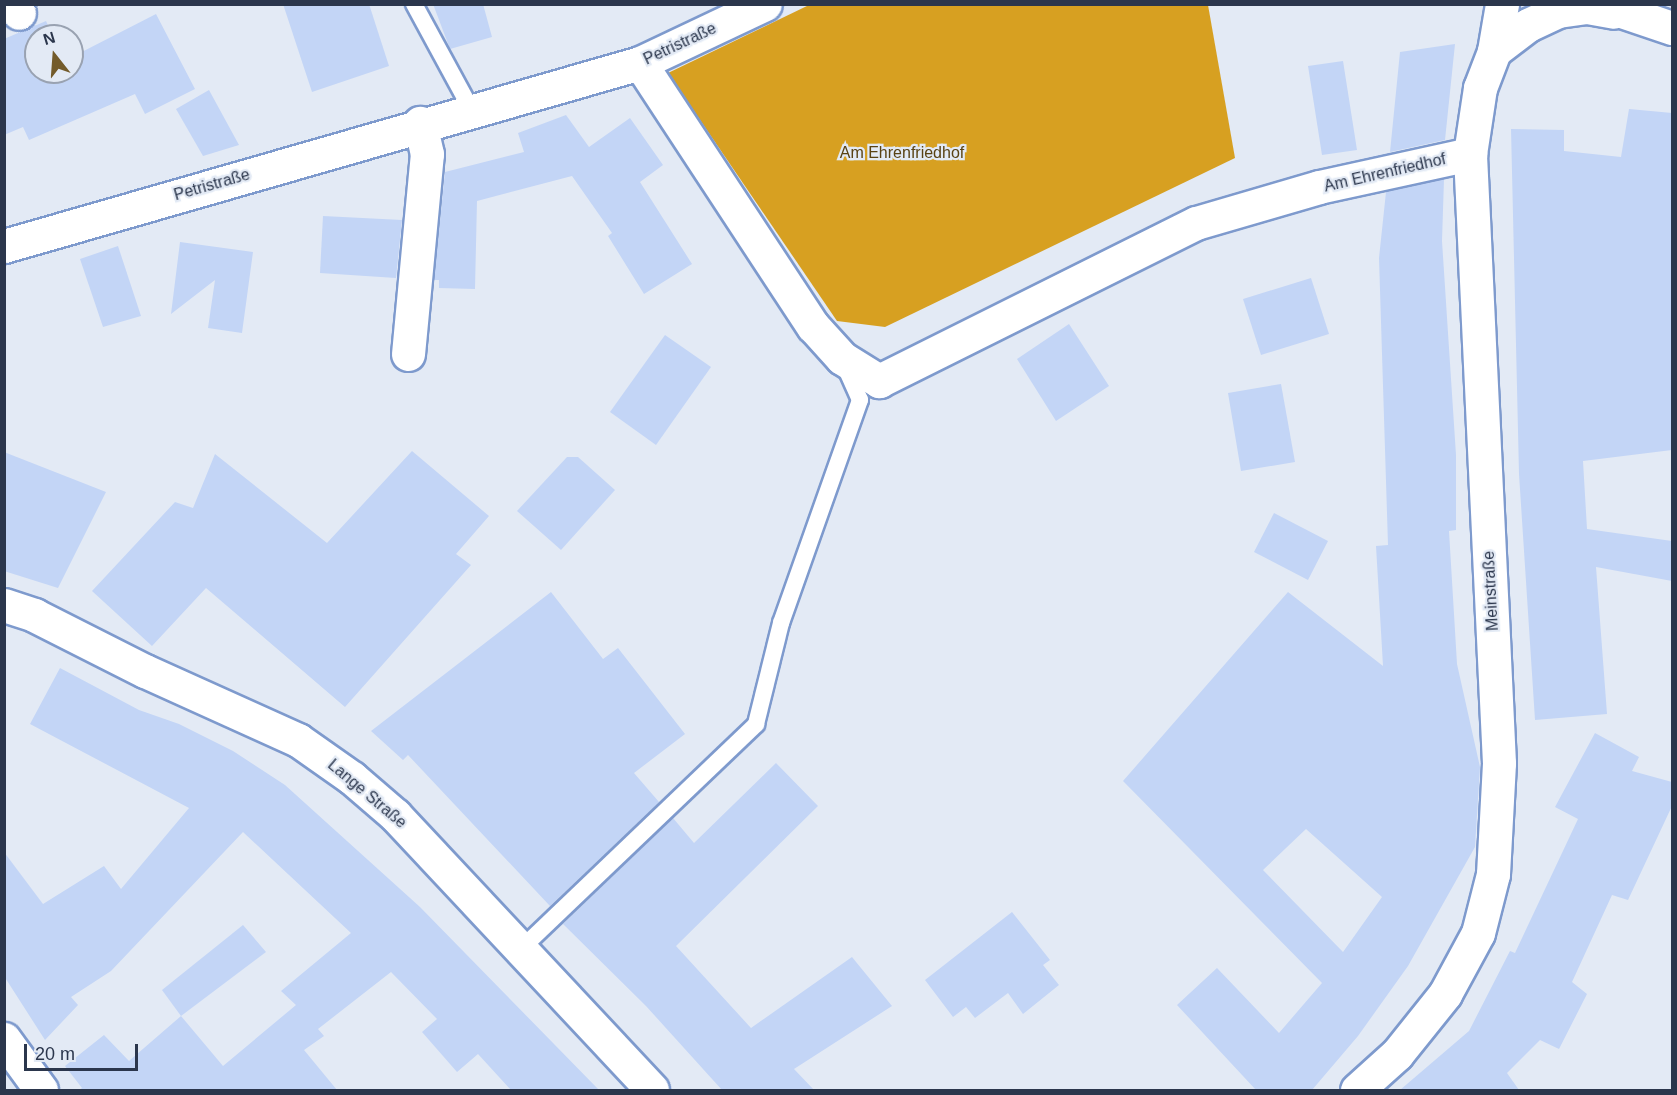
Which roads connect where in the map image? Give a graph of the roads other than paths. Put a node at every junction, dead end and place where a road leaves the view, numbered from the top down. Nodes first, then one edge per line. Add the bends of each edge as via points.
1 (414, 4) edge
2 (765, 4) edge
3 (1502, 4) edge
4 (1607, 8) edge
5 (1672, 28) edge
6 (1494, 51) junction
7 (640, 63) junction
8 (471, 109) junction
9 (420, 123) junction
10 (1470, 154) junction
11 (4, 246) edge
12 (408, 354) dead end
13 (842, 358) junction
14 (4, 605) edge
15 (522, 948) junction
16 (4, 1040) edge
17 (41, 1090) edge
18 (652, 1090) edge
19 (1357, 1090) edge

1 - 8 lane
2 - 7 street, Petristraße
3 - 6 street, Meinstraße
4 - 5 street
4 - 6 street via 1558,11 1528,25
6 - 10 street, Meinstraße via 1480,88
7 - 8 street, Petristraße
7 - 13 street, Am Ehrenfriedhof via 813,326
8 - 9 street, Petristraße
9 - 11 street, Petristraße
9 - 12 street via 427,154
10 - 13 street, Am Ehrenfriedhof via 1319,187 1196,223 879,381
10 - 19 street, Meinstraße via 1499,763 1493,874 1478,933 1445,994 1397,1054
13 - 15 lane via 860,400 781,623 756,724
14 - 15 street, Lange Straße via 34,615 145,671 298,740 395,815
15 - 18 street, Lange Straße
16 - 17 street

